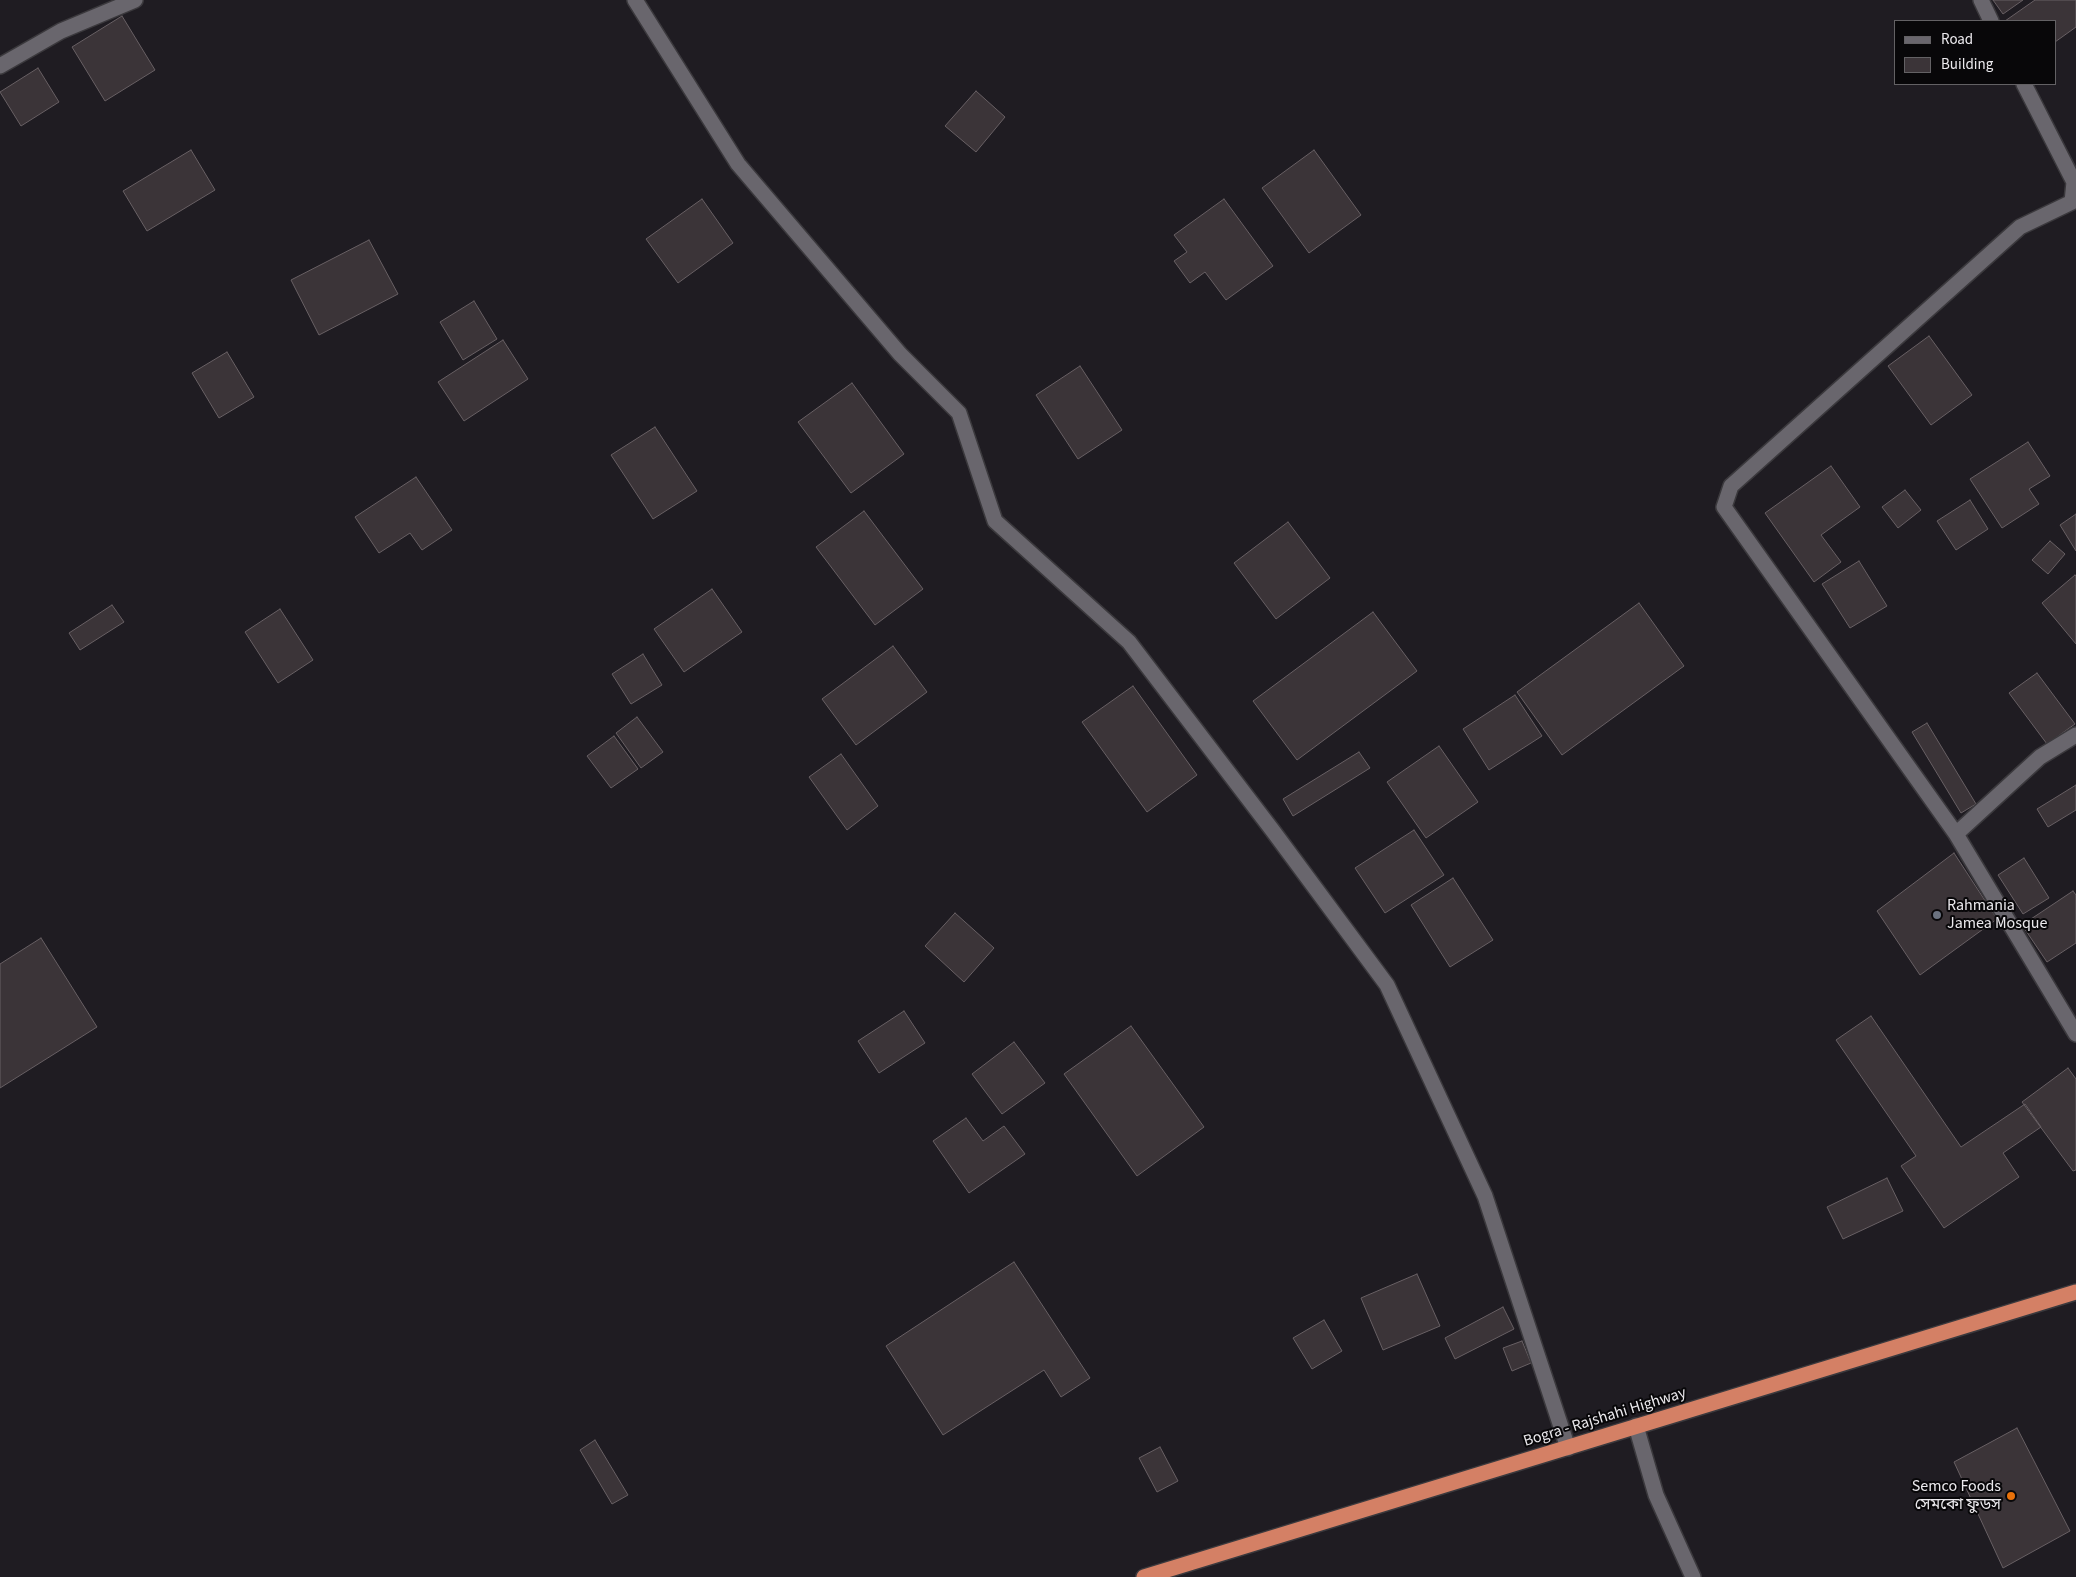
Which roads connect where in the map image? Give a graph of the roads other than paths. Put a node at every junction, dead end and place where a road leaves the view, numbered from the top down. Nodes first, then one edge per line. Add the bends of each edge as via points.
1 (135, 0) edge
2 (635, 0) edge
3 (1980, 0) edge
4 (1991, 20) edge
5 (0, 66) edge
6 (2025, 85) edge
7 (2076, 735) edge
8 (1956, 834) junction
9 (2076, 1034) edge
10 (2076, 1292) edge
11 (1636, 1426) junction
12 (1568, 1448) junction
13 (1144, 1577) edge
14 (1692, 1577) edge

1 - 5 street via 61,31
2 - 12 street via 738,164 900,354 959,413 995,521 1129,642 1387,985 1485,1196
3 - 4 street
6 - 8 street via 2074,182 2072,202 2020,227 1731,486 1724,507
7 - 8 street via 2040,757
8 - 9 street
10 - 11 highway, Bogra - Rajshahi Highway
11 - 12 highway, Bogra - Rajshahi Highway
11 - 14 street via 1656,1495
12 - 13 highway, Bogra - Rajshahi Highway

